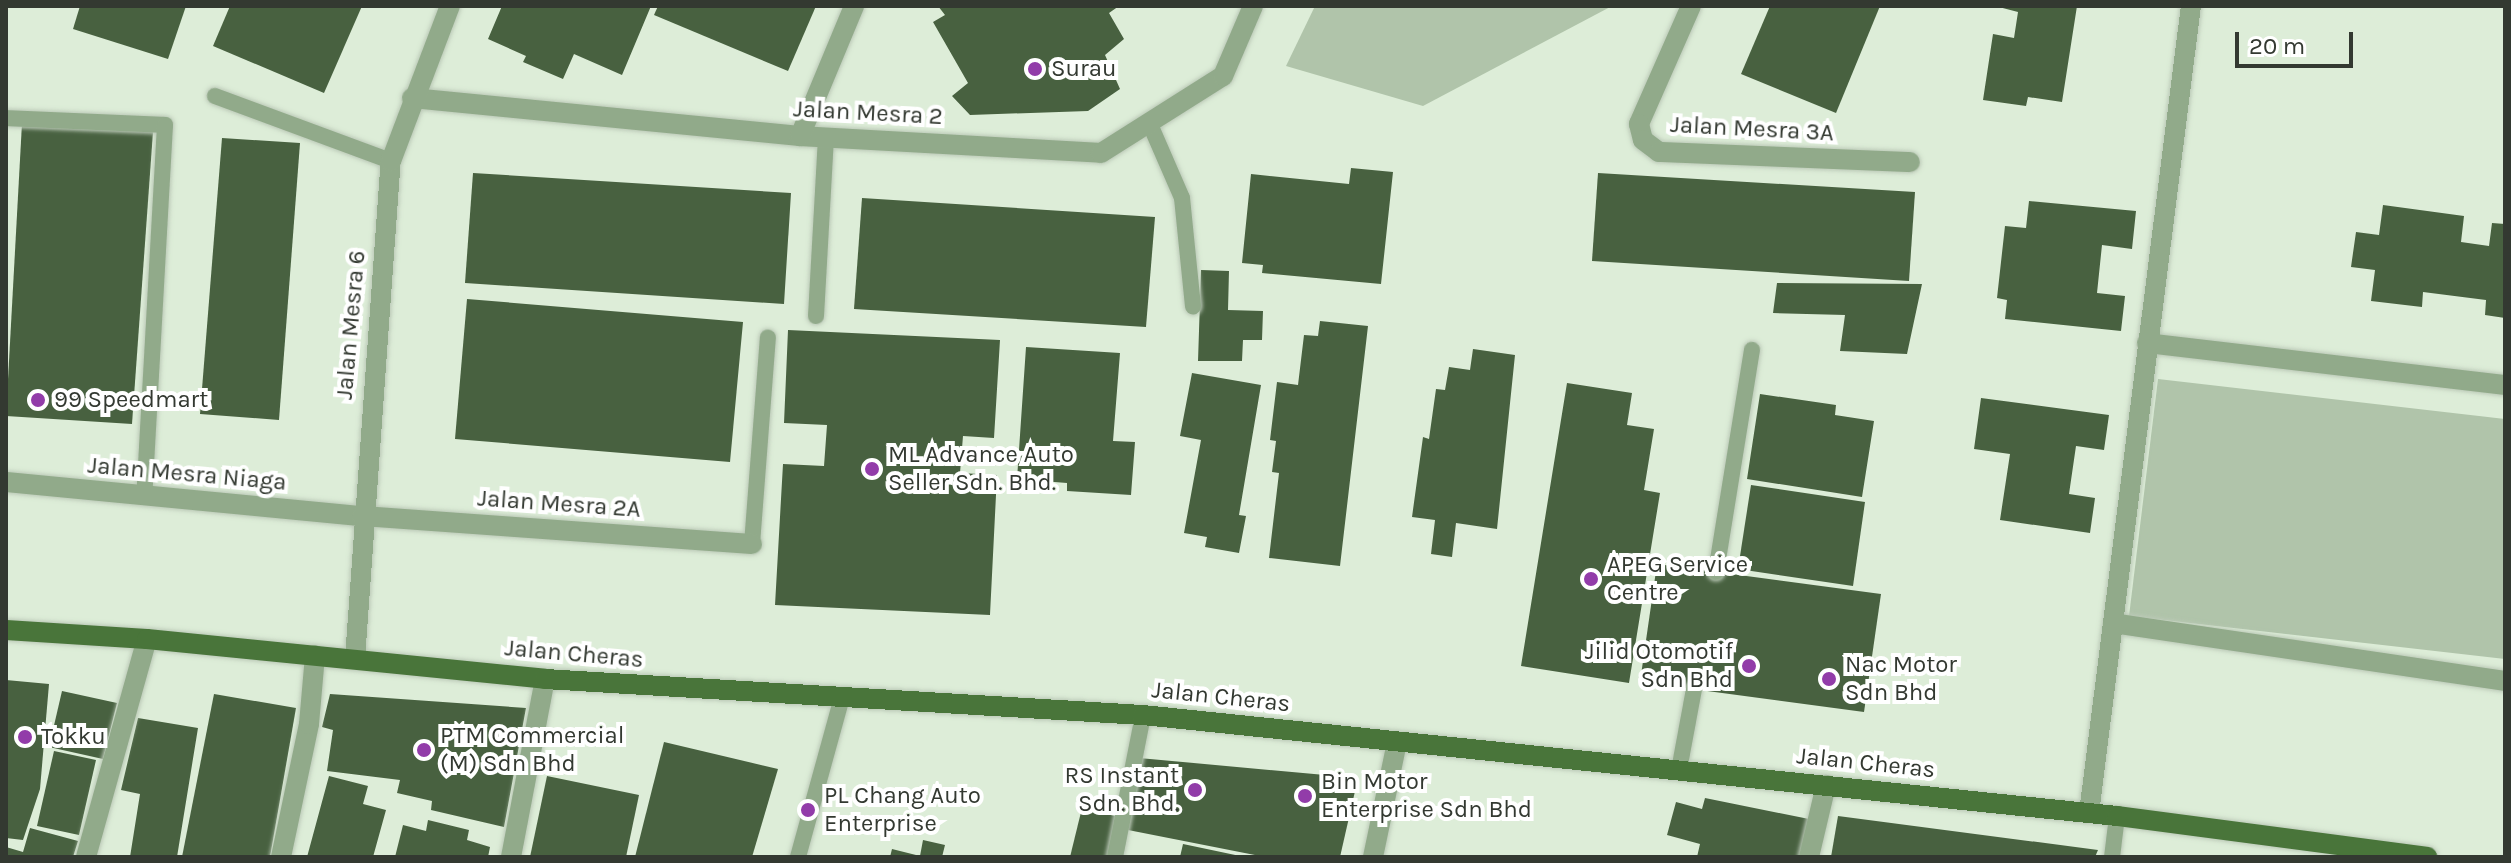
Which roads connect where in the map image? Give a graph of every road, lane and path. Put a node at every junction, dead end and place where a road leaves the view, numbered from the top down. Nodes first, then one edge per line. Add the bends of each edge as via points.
1 (450, 6) edge
2 (854, 6) edge
3 (1253, 6) edge
4 (1691, 6) edge
5 (2191, 6) edge
6 (215, 96) dead end
7 (412, 98) junction
8 (6, 118) edge
9 (1149, 122) junction
10 (800, 136) junction
11 (826, 137) junction
12 (391, 161) junction
13 (1910, 162) dead end
14 (1193, 306) dead end
15 (816, 316) dead end
16 (768, 338) dead end
17 (2147, 343) junction
18 (1752, 350) dead end
19 (2505, 385) edge
20 (6, 482) edge
21 (144, 496) junction
22 (362, 516) junction
23 (752, 544) joint
24 (1716, 572) dead end
25 (2113, 623) junction
26 (6, 630) edge
27 (147, 639) junction
28 (315, 655) junction
29 (355, 659) junction
30 (545, 679) junction
31 (2505, 681) edge
32 (1694, 689) dead end
33 (841, 701) junction
34 (1143, 715) junction
35 (1397, 742) junction
36 (1679, 770) junction
37 (1826, 785) junction
38 (2089, 813) junction
39 (2117, 816) junction
40 (86, 857) edge
41 (281, 857) edge
42 (511, 857) edge
43 (798, 857) edge
44 (1115, 857) edge
45 (1373, 857) edge
46 (1809, 857) edge
47 (2112, 857) edge
48 (2427, 857) edge

1 - 7 street, Jalan Mesra 6
2 - 10 street
3 - 9 street, Jalan Mesra 2 via 1223,76
4 - 13 street, Jalan Mesra 3A via 1639,124 1643,140 1659,152
5 - 17 street
6 - 12 lane
7 - 10 street, Jalan Mesra 2
7 - 12 street, Jalan Mesra 6
8 - 21 lane via 165,125
9 - 11 street, Jalan Mesra 2 via 1101,153
9 - 14 lane via 1182,198
10 - 11 street, Jalan Mesra 2
11 - 15 lane
12 - 22 street, Jalan Mesra 6
16 - 23 lane
17 - 19 street
17 - 25 street
18 - 24 lane
20 - 21 street, Jalan Mesra Niaga
21 - 22 street, Jalan Mesra Niaga
22 - 23 street, Jalan Mesra 2A
22 - 29 street, Jalan Mesra 6
25 - 31 street
25 - 38 street
26 - 27 main road, Jalan Cheras
27 - 28 main road, Jalan Cheras
27 - 40 street
28 - 29 main road, Jalan Cheras
28 - 41 street via 309,724
29 - 30 main road, Jalan Cheras
30 - 33 main road, Jalan Cheras
30 - 42 street
32 - 36 lane
33 - 34 main road, Jalan Cheras
33 - 43 lane
34 - 35 main road, Jalan Cheras
34 - 44 lane
35 - 36 main road, Jalan Cheras
35 - 45 street
36 - 37 main road, Jalan Cheras
37 - 38 main road, Jalan Cheras
37 - 46 street
38 - 39 main road, Jalan Cheras
39 - 47 lane
39 - 48 main road, Jalan Cheras

